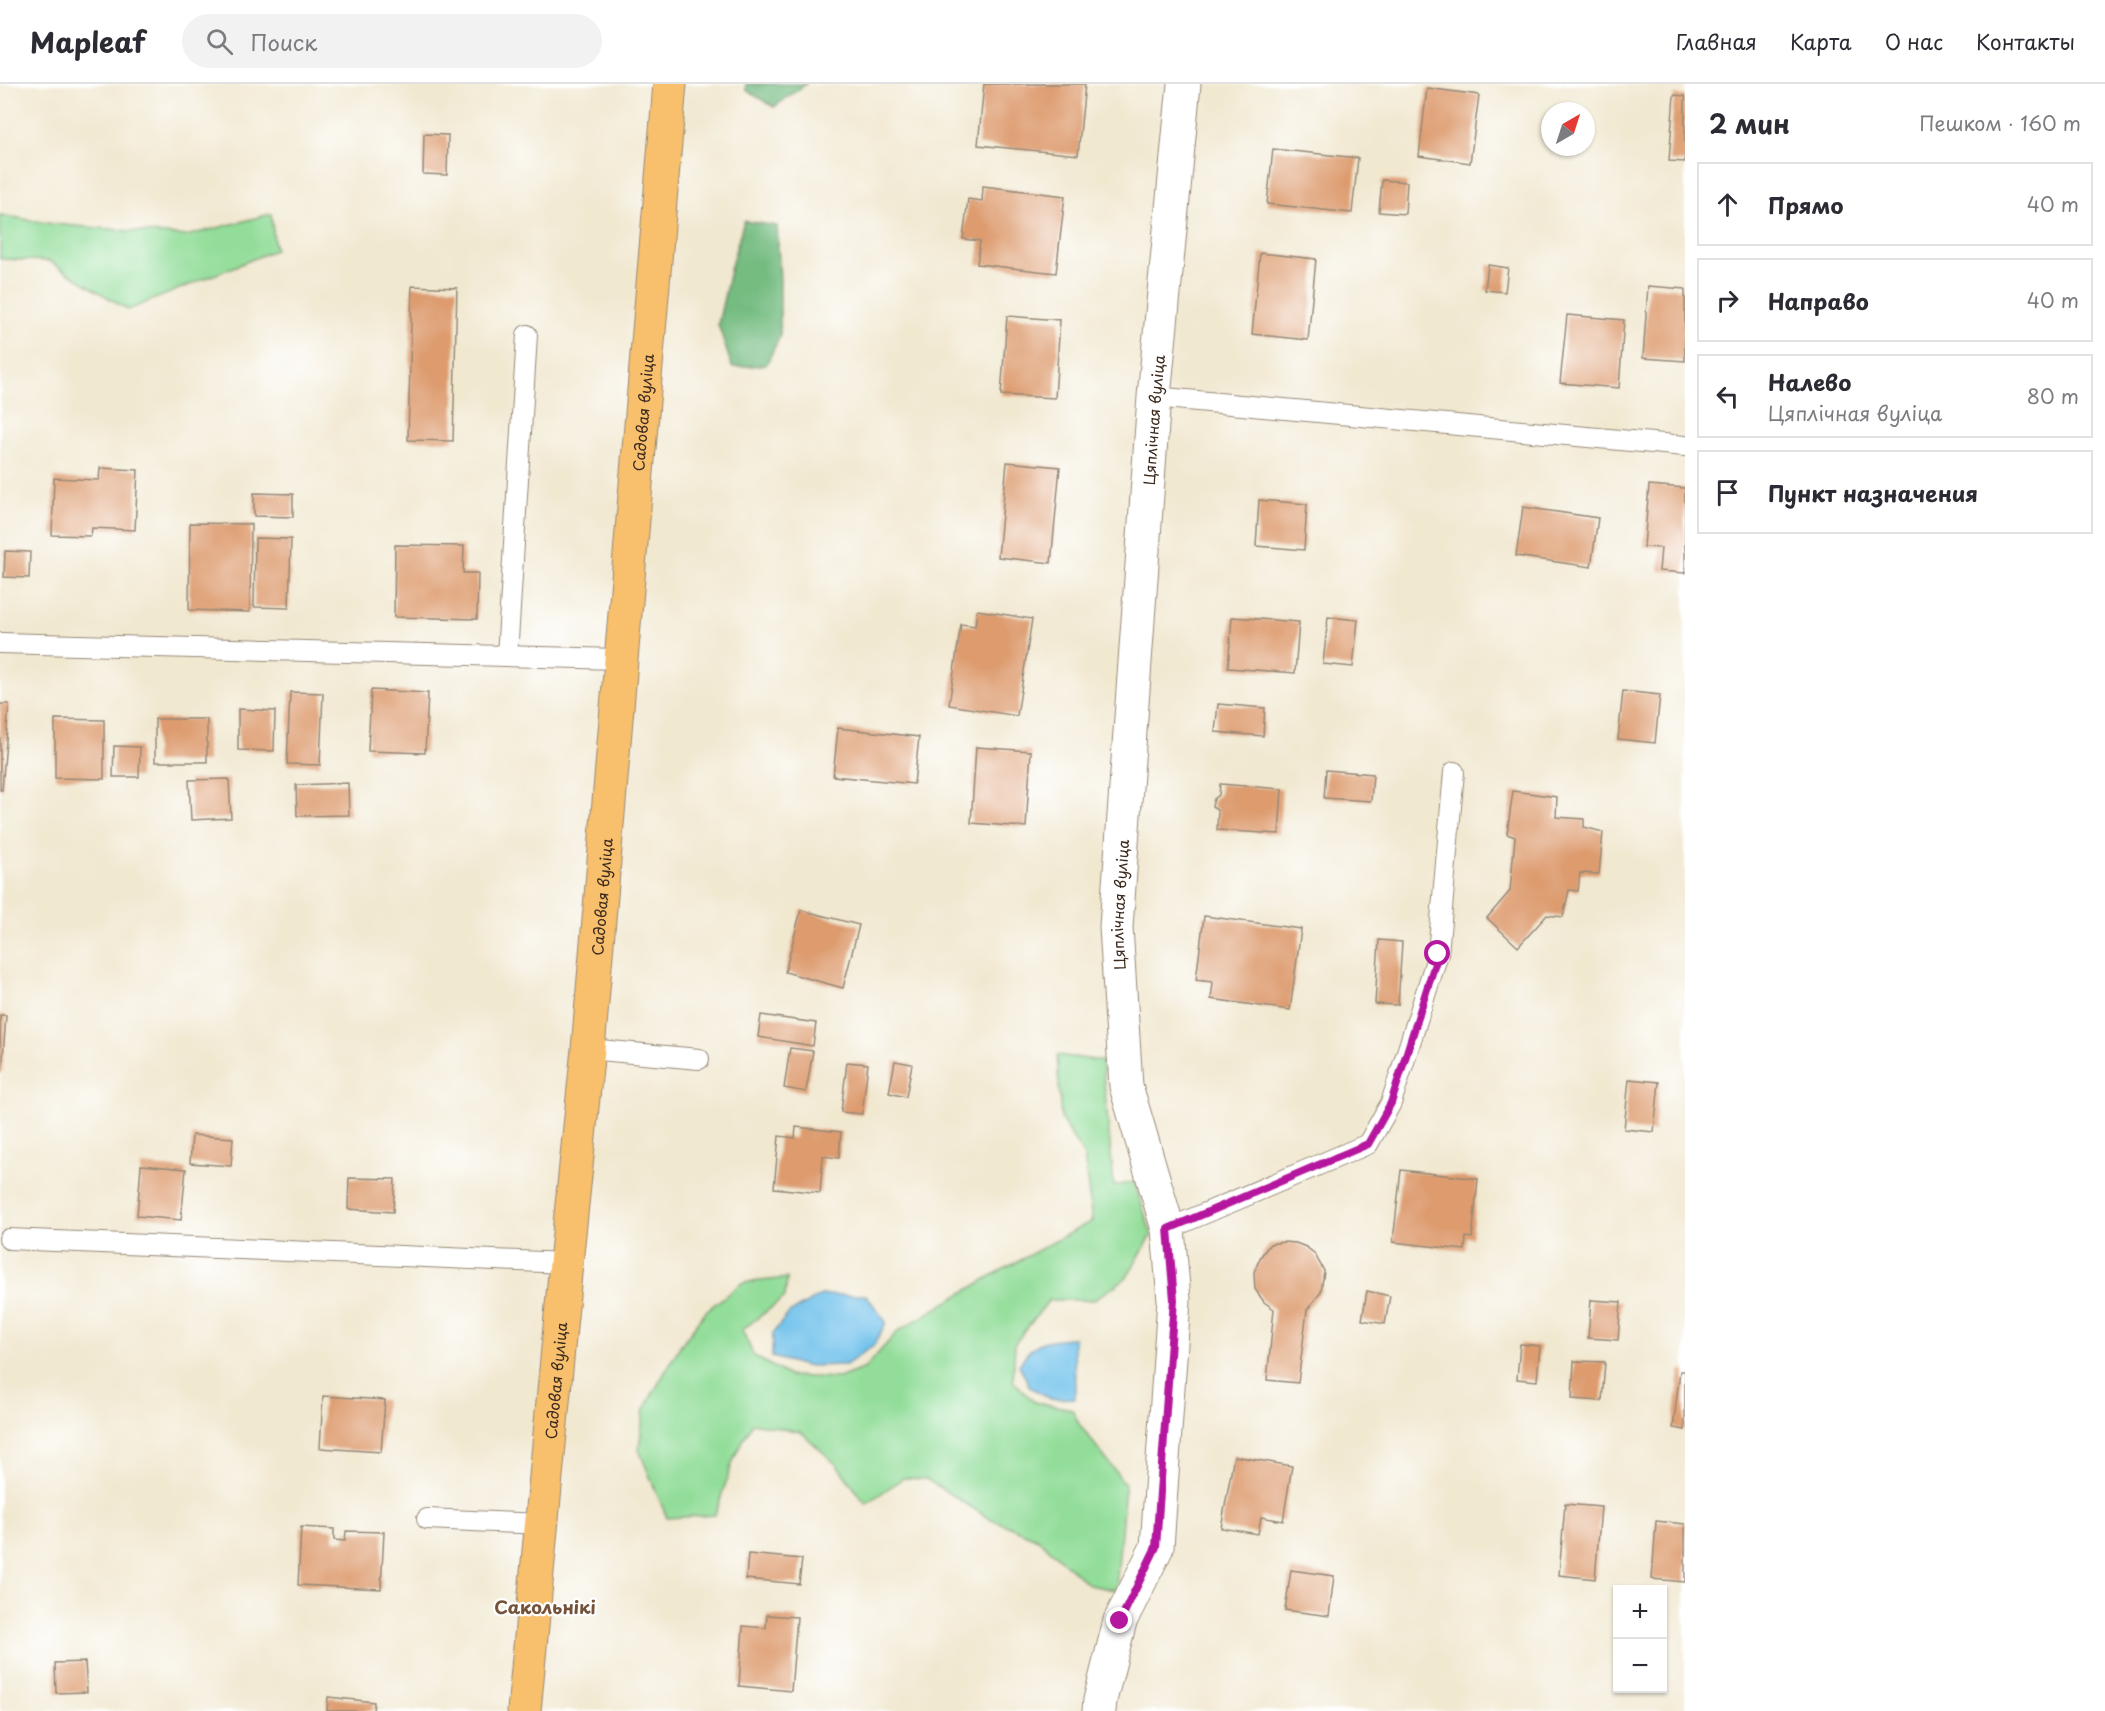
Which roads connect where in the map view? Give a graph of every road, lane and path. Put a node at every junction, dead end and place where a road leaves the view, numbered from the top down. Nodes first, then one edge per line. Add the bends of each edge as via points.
1 (670, 84) edge
2 (1184, 84) edge
3 (527, 335) dead end
4 (1154, 397) junction
5 (1685, 446) edge
6 (0, 643) edge
7 (507, 656) junction
8 (620, 659) junction
9 (1454, 772) dead end
10 (588, 1049) junction
11 (699, 1059) dead end
12 (1168, 1229) junction
13 (9, 1239) dead end
14 (566, 1263) junction
15 (427, 1519) dead end
16 (541, 1524) junction
17 (524, 1711) edge
18 (1099, 1711) edge

1 - 8 main road, Садовая вуліца
2 - 4 street, Цяплічная вуліца
3 - 7 lane
4 - 5 lane
4 - 12 street, Цяплічная вуліца via 1116,927 1126,1086
6 - 7 lane
7 - 8 lane
8 - 10 main road, Садовая вуліца
9 - 12 lane via 1438,954 1391,1103 1368,1144
10 - 11 lane
10 - 14 main road, Садовая вуліца
12 - 18 street, Цяплічная вуліца via 1174,1300 1156,1547 1120,1621
13 - 14 lane
14 - 16 main road, Садовая вуліца
15 - 16 lane
16 - 17 main road, Садовая вуліца

